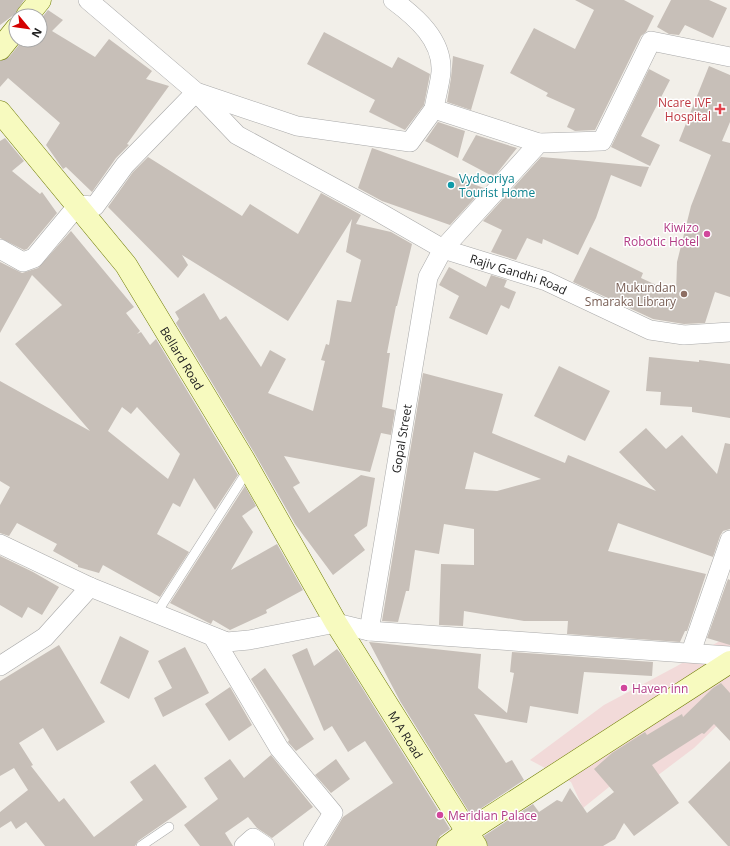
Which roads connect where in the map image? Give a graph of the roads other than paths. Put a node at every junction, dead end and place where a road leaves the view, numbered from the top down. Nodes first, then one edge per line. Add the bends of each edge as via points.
1 (40, 0) edge
2 (88, 0) edge
3 (393, 0) edge
4 (34, 8) edge
5 (8, 39) edge
6 (0, 49) edge
7 (730, 56) edge
8 (196, 92) junction
9 (434, 109) junction
10 (0, 112) edge
11 (539, 143) junction
12 (78, 205) junction
13 (0, 249) edge
14 (443, 249) junction
15 (730, 332) edge
16 (249, 469) junction
17 (730, 540) edge
18 (0, 544) edge
19 (90, 587) junction
20 (156, 614) junction
21 (336, 623) junction
22 (369, 631) junction
23 (213, 637) junction
24 (691, 652) junction
25 (730, 656) edge
26 (730, 662) edge
27 (0, 666) edge
28 (169, 826) dead end
29 (471, 839) edge
30 (141, 846) edge
31 (244, 846) edge
32 (265, 846) edge
33 (313, 846) edge
34 (448, 846) edge

1 - 4 street
2 - 8 street, Rajiv Gandhi Road
3 - 9 street via 427,30 436,44 441,70
5 - 6 street
7 - 11 street via 652,41 602,141
8 - 9 street via 297,126 410,142
8 - 12 street via 125,165 95,206
8 - 14 street, Rajiv Gandhi Road via 237,135
9 - 11 street
10 - 12 street, Bellard Road
11 - 14 street, Gopal Street
12 - 13 street via 34,258 23,262
12 - 16 street, Bellard Road via 126,264
14 - 15 street, Rajiv Gandhi Road via 546,281 650,330 684,335
14 - 22 street, Gopal Street via 428,277
16 - 20 lane
16 - 21 street, Bellard Road
17 - 24 street
18 - 19 street
19 - 20 street
19 - 27 street via 45,637
20 - 23 street
21 - 22 street
21 - 23 street via 249,640 227,642
21 - 29 street, M A Road
22 - 24 street
23 - 33 street via 280,748 333,813
24 - 25 street
26 - 29 street
28 - 30 lane
29 - 34 street
31 - 32 street via 253,838

